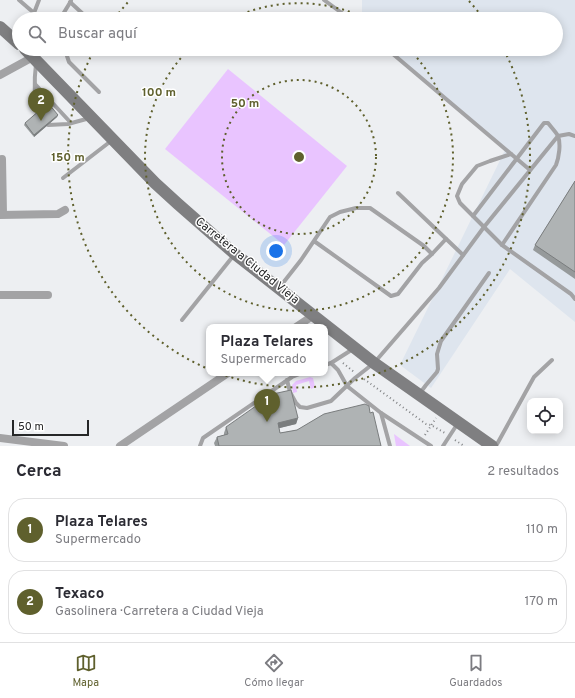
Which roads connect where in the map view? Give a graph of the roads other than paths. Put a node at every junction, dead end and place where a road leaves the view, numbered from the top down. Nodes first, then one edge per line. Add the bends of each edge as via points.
1 (19, 0) edge
2 (39, 0) edge
3 (324, 0) edge
4 (71, 1) edge
5 (33, 12) edge
6 (34, 12) edge
7 (64, 12) edge
8 (81, 12) edge
9 (340, 12) edge
10 (0, 27) edge
11 (12, 34) edge
12 (32, 56) edge
13 (67, 56) edge
14 (394, 56) edge
15 (0, 75) edge
16 (35, 84) junction
17 (99, 92) dead end
18 (38, 113) edge
19 (93, 118) junction
20 (71, 123) junction
21 (48, 125) edge
22 (558, 136) junction
23 (575, 136) edge
24 (113, 139) junction
25 (510, 154) junction
26 (2, 159) dead end
27 (517, 159) junction
28 (530, 170) junction
29 (63, 178) dead end
30 (398, 193) dead end
31 (65, 210) dead end
32 (2, 214) edge
33 (473, 216) junction
34 (484, 227) junction
35 (446, 239) junction
36 (314, 241) junction
37 (502, 245) junction
38 (235, 254) junction
39 (432, 254) junction
40 (463, 255) junction
41 (489, 273) dead end
42 (279, 288) junction
43 (0, 295) edge
44 (48, 295) dead end
45 (575, 299) edge
46 (314, 315) junction
47 (182, 320) dead end
48 (300, 324) edge
49 (325, 324) edge
50 (328, 326) edge
51 (355, 348) junction
52 (552, 360) dead end
53 (331, 363) junction
54 (374, 363) junction
55 (328, 364) edge
56 (224, 376) edge
57 (294, 376) edge
58 (287, 380) junction
59 (347, 386) junction
60 (419, 395) junction
61 (381, 413) junction
62 (458, 423) junction
63 (0, 438) edge
64 (64, 446) edge
65 (120, 446) edge
66 (200, 446) edge
67 (390, 446) edge
68 (431, 446) edge
69 (443, 446) edge
70 (492, 446) edge
71 (496, 446) edge

1 - 5 lane
2 - 6 lane
3 - 9 lane
4 - 7 lane
4 - 8 lane
10 - 11 main road
12 - 15 street
12 - 16 lane
12 - 19 main road, Carretera a Ciudad Vieja
13 - 17 lane via 69,62
14 - 25 lane
16 - 18 lane
16 - 20 lane
19 - 20 lane
19 - 24 main road, Carretera a Ciudad Vieja
20 - 21 lane
22 - 23 lane
22 - 27 lane via 548,123 544,123
22 - 28 lane
22 - 37 lane via 560,149 556,165
24 - 29 lane
24 - 38 main road, Carretera a Ciudad Vieja via 155,183
25 - 27 lane
25 - 33 lane via 476,166 462,184 457,196 460,203
26 - 32 street
27 - 28 lane
27 - 33 lane
28 - 34 lane
30 - 35 lane
31 - 32 street via 58,214
33 - 34 lane
34 - 37 lane
34 - 40 lane
35 - 39 lane
35 - 40 lane
36 - 39 lane via 330,217 356,208 370,208
36 - 39 lane via 391,296 398,294
36 - 42 lane
37 - 45 lane
38 - 42 main road, Carretera a Ciudad Vieja
38 - 47 lane
40 - 54 lane via 439,288
41 - 60 lane via 441,341 437,354 437,372
42 - 46 main road, Carretera a Ciudad Vieja
43 - 44 street
46 - 48 street
46 - 49 main road, Carretera a Ciudad Vieja
50 - 51 main road, Carretera a Ciudad Vieja
51 - 53 lane
51 - 54 main road, Carretera a Ciudad Vieja
52 - 71 lane via 534,377
53 - 55 lane
53 - 59 lane
54 - 59 lane
54 - 60 main road, Carretera a Ciudad Vieja
56 - 65 street
57 - 58 lane
58 - 59 lane via 296,403 307,408 331,401
58 - 66 lane via 203,438
59 - 61 lane
60 - 62 main road, Carretera a Ciudad Vieja
61 - 67 lane
61 - 68 lane
62 - 69 lane
62 - 70 main road, Carretera a Ciudad Vieja
63 - 64 street

